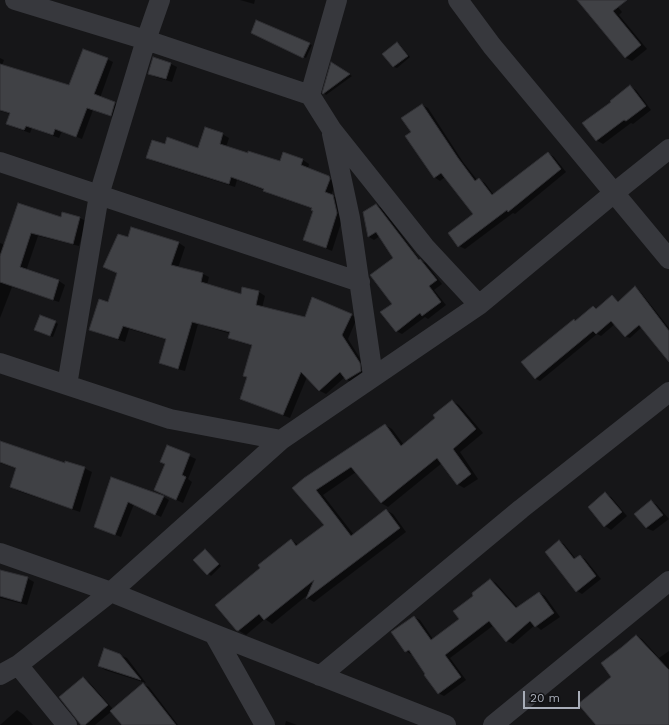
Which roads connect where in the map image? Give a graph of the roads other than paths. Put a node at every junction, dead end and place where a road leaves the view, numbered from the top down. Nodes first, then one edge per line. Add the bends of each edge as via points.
1 (15, 0) edge
2 (160, 0) edge
3 (337, 0) edge
4 (458, 0) edge
5 (146, 40) junction
6 (310, 95) junction
7 (332, 130) junction
8 (669, 149) edge
9 (0, 162) edge
10 (614, 193) junction
11 (99, 195) junction
12 (669, 259) edge
13 (360, 282) junction
14 (479, 305) junction
15 (0, 363) edge
16 (373, 376) junction
17 (67, 385) junction
18 (669, 392) edge
19 (281, 440) junction
20 (0, 553) edge
21 (669, 581) edge
22 (111, 592) junction
23 (214, 634) junction
24 (18, 666) junction
25 (0, 675) edge
26 (320, 676) junction
27 (67, 725) edge
28 (265, 725) edge
29 (446, 725) edge
30 (494, 725) edge

1 - 5 street
2 - 5 street
3 - 6 street
4 - 10 street via 492,46
5 - 6 street
5 - 11 street
6 - 7 street
7 - 13 street
7 - 14 street via 425,247
8 - 10 street
9 - 11 street
10 - 12 street
10 - 14 street
11 - 13 street
11 - 17 street
13 - 16 street
14 - 16 street
15 - 17 street
16 - 19 street
17 - 19 street via 170,419
18 - 26 street via 521,509
19 - 22 street
20 - 22 street
21 - 30 street
22 - 23 street
22 - 24 street
23 - 26 street
23 - 28 street
24 - 25 street
24 - 27 street
26 - 29 street

